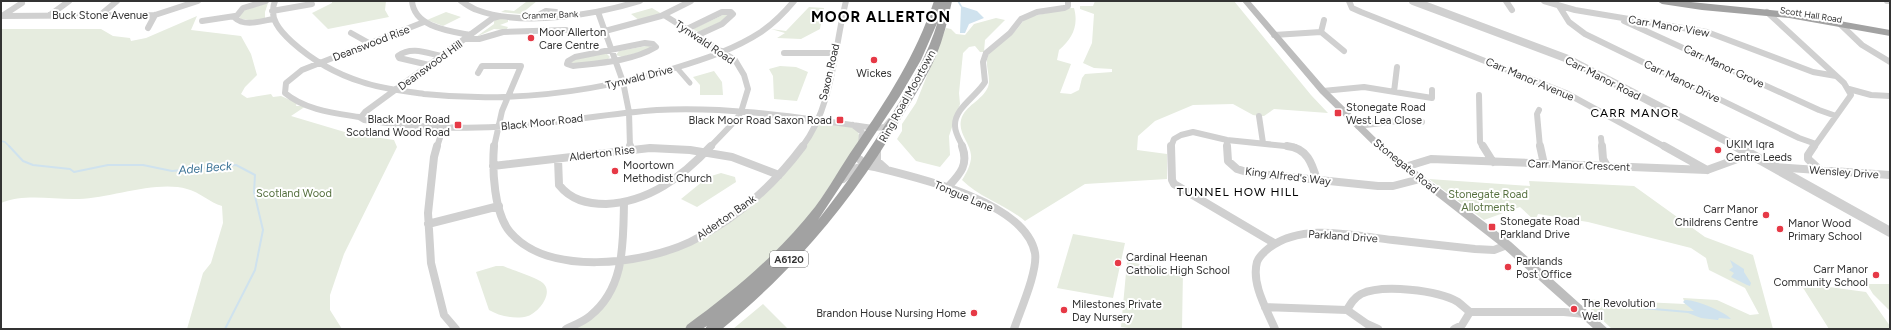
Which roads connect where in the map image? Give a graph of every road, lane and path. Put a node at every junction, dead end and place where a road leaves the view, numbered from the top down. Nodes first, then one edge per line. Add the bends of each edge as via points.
1 (69, 1) edge
2 (117, 1) edge
3 (198, 1) edge
4 (266, 1) edge
5 (275, 1) edge
6 (412, 1) edge
7 (461, 1) edge
8 (640, 1) edge
9 (691, 1) edge
10 (794, 1) edge
11 (846, 1) edge
12 (939, 1) edge
13 (947, 1) edge
14 (1246, 1) edge
15 (1349, 1) edge
16 (1413, 1) edge
17 (1506, 1) edge
18 (1544, 1) edge
19 (1662, 1) edge
20 (1683, 1) edge
21 (1068, 2) dead end
22 (22, 3) dead end
23 (312, 4) dead end
24 (1559, 6) junction
25 (1512, 10) dead end
26 (272, 11) junction
27 (598, 12) junction
28 (1767, 12) junction
29 (50, 15) junction
30 (155, 15) junction
31 (664, 15) junction
32 (1, 16) edge
33 (99, 16) junction
34 (235, 16) junction
35 (500, 16) junction
36 (1613, 16) junction
37 (273, 19) junction
38 (1324, 20) dead end
39 (202, 21) dead end
40 (424, 22) junction
41 (1839, 23) junction
42 (1660, 24) junction
43 (148, 28) dead end
44 (687, 29) junction
45 (566, 30) dead end
46 (1890, 30) edge
47 (605, 31) junction
48 (1321, 32) junction
49 (351, 33) dead end
50 (1653, 33) junction
51 (1890, 33) edge
52 (698, 35) junction
53 (1274, 35) junction
54 (468, 37) junction
55 (369, 44) junction
56 (612, 51) junction
57 (1344, 51) dead end
58 (723, 52) junction
59 (784, 53) dead end
60 (834, 53) junction
61 (441, 56) junction
62 (614, 60) junction
63 (1890, 62) edge
64 (318, 63) junction
65 (429, 65) junction
66 (1397, 67) dead end
67 (677, 68) junction
68 (478, 73) dead end
69 (1836, 76) junction
70 (623, 82) junction
71 (690, 83) dead end
72 (397, 89) junction
73 (1849, 89) junction
74 (1432, 90) dead end
75 (1323, 91) junction
76 (1394, 92) junction
77 (1479, 95) dead end
78 (506, 96) junction
79 (1890, 96) edge
80 (1539, 110) dead end
81 (742, 111) junction
82 (629, 112) junction
83 (899, 113) junction
84 (1259, 116) dead end
85 (1836, 116) junction
86 (361, 117) junction
87 (818, 120) junction
88 (1422, 122) dead end
89 (877, 123) junction
90 (853, 125) junction
91 (1358, 126) junction
92 (498, 127) junction
93 (443, 128) junction
94 (1601, 138) dead end
95 (1227, 140) junction
96 (1264, 143) junction
97 (1816, 144) junction
98 (881, 145) junction
99 (630, 149) junction
100 (858, 151) junction
101 (705, 152) junction
102 (1751, 154) junction
103 (558, 159) junction
104 (1493, 162) junction
105 (1544, 164) junction
106 (866, 165) junction
107 (493, 166) junction
108 (1607, 166) junction
109 (1405, 167) junction
110 (1775, 167) junction
111 (1707, 170) junction
112 (890, 171) junction
113 (1820, 171) junction
114 (779, 175) junction
115 (1890, 175) edge
116 (1317, 180) junction
117 (1420, 180) junction
118 (838, 184) junction
119 (948, 186) junction
120 (624, 203) junction
121 (499, 206) junction
122 (428, 224) junction
123 (1890, 232) edge
124 (1274, 243) junction
125 (1507, 245) junction
126 (622, 260) junction
127 (1573, 303) junction
128 (1265, 307) junction
129 (1347, 310) junction
130 (1470, 312) junction
131 (1564, 312) junction
132 (1585, 314) junction
133 (456, 329) edge
134 (566, 329) edge
135 (692, 329) edge
136 (712, 329) edge
137 (1014, 329) edge
138 (1275, 329) edge
139 (1378, 329) edge
140 (1454, 329) edge
141 (1602, 329) edge

1 - 29 street
2 - 33 street
3 - 30 street, Buck Stone Avenue
4 - 34 street via 246,6
5 - 26 street
6 - 40 street via 411,6
7 - 35 street, Cranmer Bank
8 - 27 street, Cranmer Bank
9 - 31 street
10 - 58 street, Tynwald Drive via 768,27
11 - 60 street, Saxon Road
12 - 89 highway, Ring Road Moortown / A6120 via 928,34 911,71
13 - 83 highway, Ring Road Moortown / A6120 via 930,57
14 - 53 main road, Stonegate Road
15 - 111 street, Carr Manor Avenue via 1352,8 1566,93
16 - 102 street, Carr Manor Road via 1568,59
17 - 25 street
18 - 24 street, Carr Manor View
19 - 28 highway, Scott Hall Road via 1708,8
20 - 46 highway, Scott Hall Road via 1784,11
21 - 119 street via 1068,6 1064,8 1037,12 1021,19 1010,33 986,53 983,62 985,82 956,119 955,127 966,156 961,173
22 - 32 street
23 - 26 street
24 - 36 street, Carr Manor View
24 - 97 street, Carr Manor Drive via 1562,15 1578,30
26 - 37 street
27 - 35 street, Cranmer Bank via 558,17
27 - 47 street
28 - 41 highway, Scott Hall Road
28 - 69 street
29 - 32 street, Buck Stone Avenue
29 - 33 street, Buck Stone Avenue
30 - 33 street, Buck Stone Avenue
30 - 43 street
31 - 44 street, Tynwald Road
31 - 47 street
34 - 37 street via 243,22
34 - 39 street
35 - 54 street, Deanswood Hill via 493,18
36 - 42 street, Carr Manor View
36 - 50 street, Carr Manor Grove
37 - 64 street, Tynwald Drive via 304,54
38 - 48 street
40 - 54 street
40 - 55 street, Deanswood Rise
41 - 51 highway, Scott Hall Road
41 - 63 street via 1854,38
42 - 50 street via 1653,28
42 - 69 street, Carr Manor View via 1707,32 1813,72
44 - 52 street, Tynwald Road
44 - 52 street via 722,12 733,14 723,23
45 - 54 street via 503,32 479,39
47 - 56 street
48 - 53 street
48 - 57 street
49 - 55 street
50 - 85 street, Carr Manor Grove
52 - 58 street, Tynwald Road
53 - 75 main road, Stonegate Road
54 - 61 street, Deanswood Hill
55 - 64 street, Deanswood Rise
56 - 62 street
56 - 62 street via 645,43 656,46 650,51
56 - 62 street via 572,58 567,64 573,66
58 - 67 street, Tynwald Drive
58 - 81 street, Tynwald Road via 735,60 743,70 748,84 747,98
59 - 60 street
60 - 87 street, Saxon Road
61 - 65 street, Deanswood Hill
61 - 65 street via 412,50 398,56
62 - 70 street
64 - 72 street, Tynwald Drive via 364,82
64 - 86 street, Black Moor Road via 291,78 285,86 285,94 315,107
65 - 72 street, Deanswood Hill
66 - 76 street
67 - 70 street, Tynwald Drive
67 - 71 street
68 - 78 street, Alderton Bank via 482,66 521,66
69 - 73 street
70 - 78 street, Tynwald Drive via 555,93
70 - 82 street
72 - 78 street, Tynwald Drive via 465,97
72 - 86 street, Deanswood Hill
73 - 79 street via 1865,94
73 - 85 street via 1851,95
74 - 76 street via 1432,98
75 - 76 street via 1364,87
75 - 91 main road, Stonegate Road
77 - 104 street via 1480,142
78 - 92 street, Alderton Bank
80 - 105 street via 1537,114
81 - 82 street, Black Moor Road via 692,109
81 - 87 street, Black Moor Road
81 - 101 street, Tynwald Road
82 - 92 street, Black Moor Road
82 - 99 street
83 - 89 street, Black Moor Road via 884,127
83 - 98 highway, Ring Road Moortown / A6120
84 - 96 street
85 - 97 street
86 - 93 street, Black Moor Road via 377,122
87 - 90 street, Black Moor Road
87 - 114 street, Alderton Bank via 804,144
88 - 91 street via 1397,121
89 - 90 street, Black Moor Road
89 - 90 street, Black Moor Road
89 - 98 street
89 - 100 highway, Ring Road Moortown / A6120
90 - 100 street via 862,132
91 - 109 main road, Stonegate Road
92 - 93 street, Black Moor Road
92 - 107 street, Alderton Bank
93 - 122 street via 431,175
94 - 108 street via 1603,159
95 - 96 street
95 - 116 street, King Alfred's Way via 1228,160 1237,169 1250,173
95 - 124 street via 1193,132 1174,140 1171,147 1172,180 1183,190
96 - 116 street via 1304,151 1309,155
97 - 113 street via 1808,159
98 - 106 highway, Ring Road Moortown / A6120
98 - 112 street via 877,161
99 - 101 street, Alderton Rise
99 - 103 street, Alderton Rise
100 - 106 street via 857,157
100 - 118 highway, A6120
101 - 114 street, Alderton Rise via 732,158
101 - 120 street, Tynwald Road via 664,188 646,197
102 - 110 street, Carr Manor Road
102 - 111 street, Carr Manor Crescent
103 - 107 street, Alderton Rise
103 - 120 street, Tynwald Road via 559,185 569,196 595,204
104 - 105 street, Carr Manor Crescent
104 - 109 street, Carr Manor Crescent via 1431,159
105 - 108 street, Carr Manor Crescent
106 - 112 street, Tongue Lane
106 - 118 street via 854,169
106 - 136 highway, A6120 via 794,255 749,299
107 - 121 street, Alderton Bank
108 - 111 street, Carr Manor Crescent
109 - 117 main road, Stonegate Road
110 - 113 street, Wensley Drive
110 - 123 street, Carr Manor Road
112 - 119 street, Tongue Lane
113 - 115 street, Wensley Drive
114 - 126 street, Alderton Bank via 751,202 712,230 690,242 650,256
116 - 117 street, King Alfred's Way via 1393,186
117 - 125 main road, Stonegate Road
118 - 135 highway, A6120 via 789,246 756,279
119 - 137 street, Tongue Lane via 1000,211 1020,226 1032,243 1035,253 1032,273
120 - 126 street
121 - 122 street
121 - 126 street, Alderton Bank via 510,232 523,245 540,253 564,260 586,262
122 - 133 street via 431,263 444,315
124 - 125 street, Parkland Drive via 1302,234 1326,233 1475,249 1494,250
124 - 128 street, Parkland Drive via 1257,263 1258,285
125 - 127 main road, Stonegate Road
126 - 134 street via 616,284 605,303 589,317
127 - 131 street
127 - 132 main road, Stonegate Road
128 - 129 street
128 - 138 street, Parkland Drive
129 - 130 street via 1354,299 1369,292 1388,289 1440,296 1458,302
129 - 139 street via 1366,324
130 - 131 street
130 - 140 street via 1462,325
131 - 132 street
132 - 141 main road, Stonegate Road

